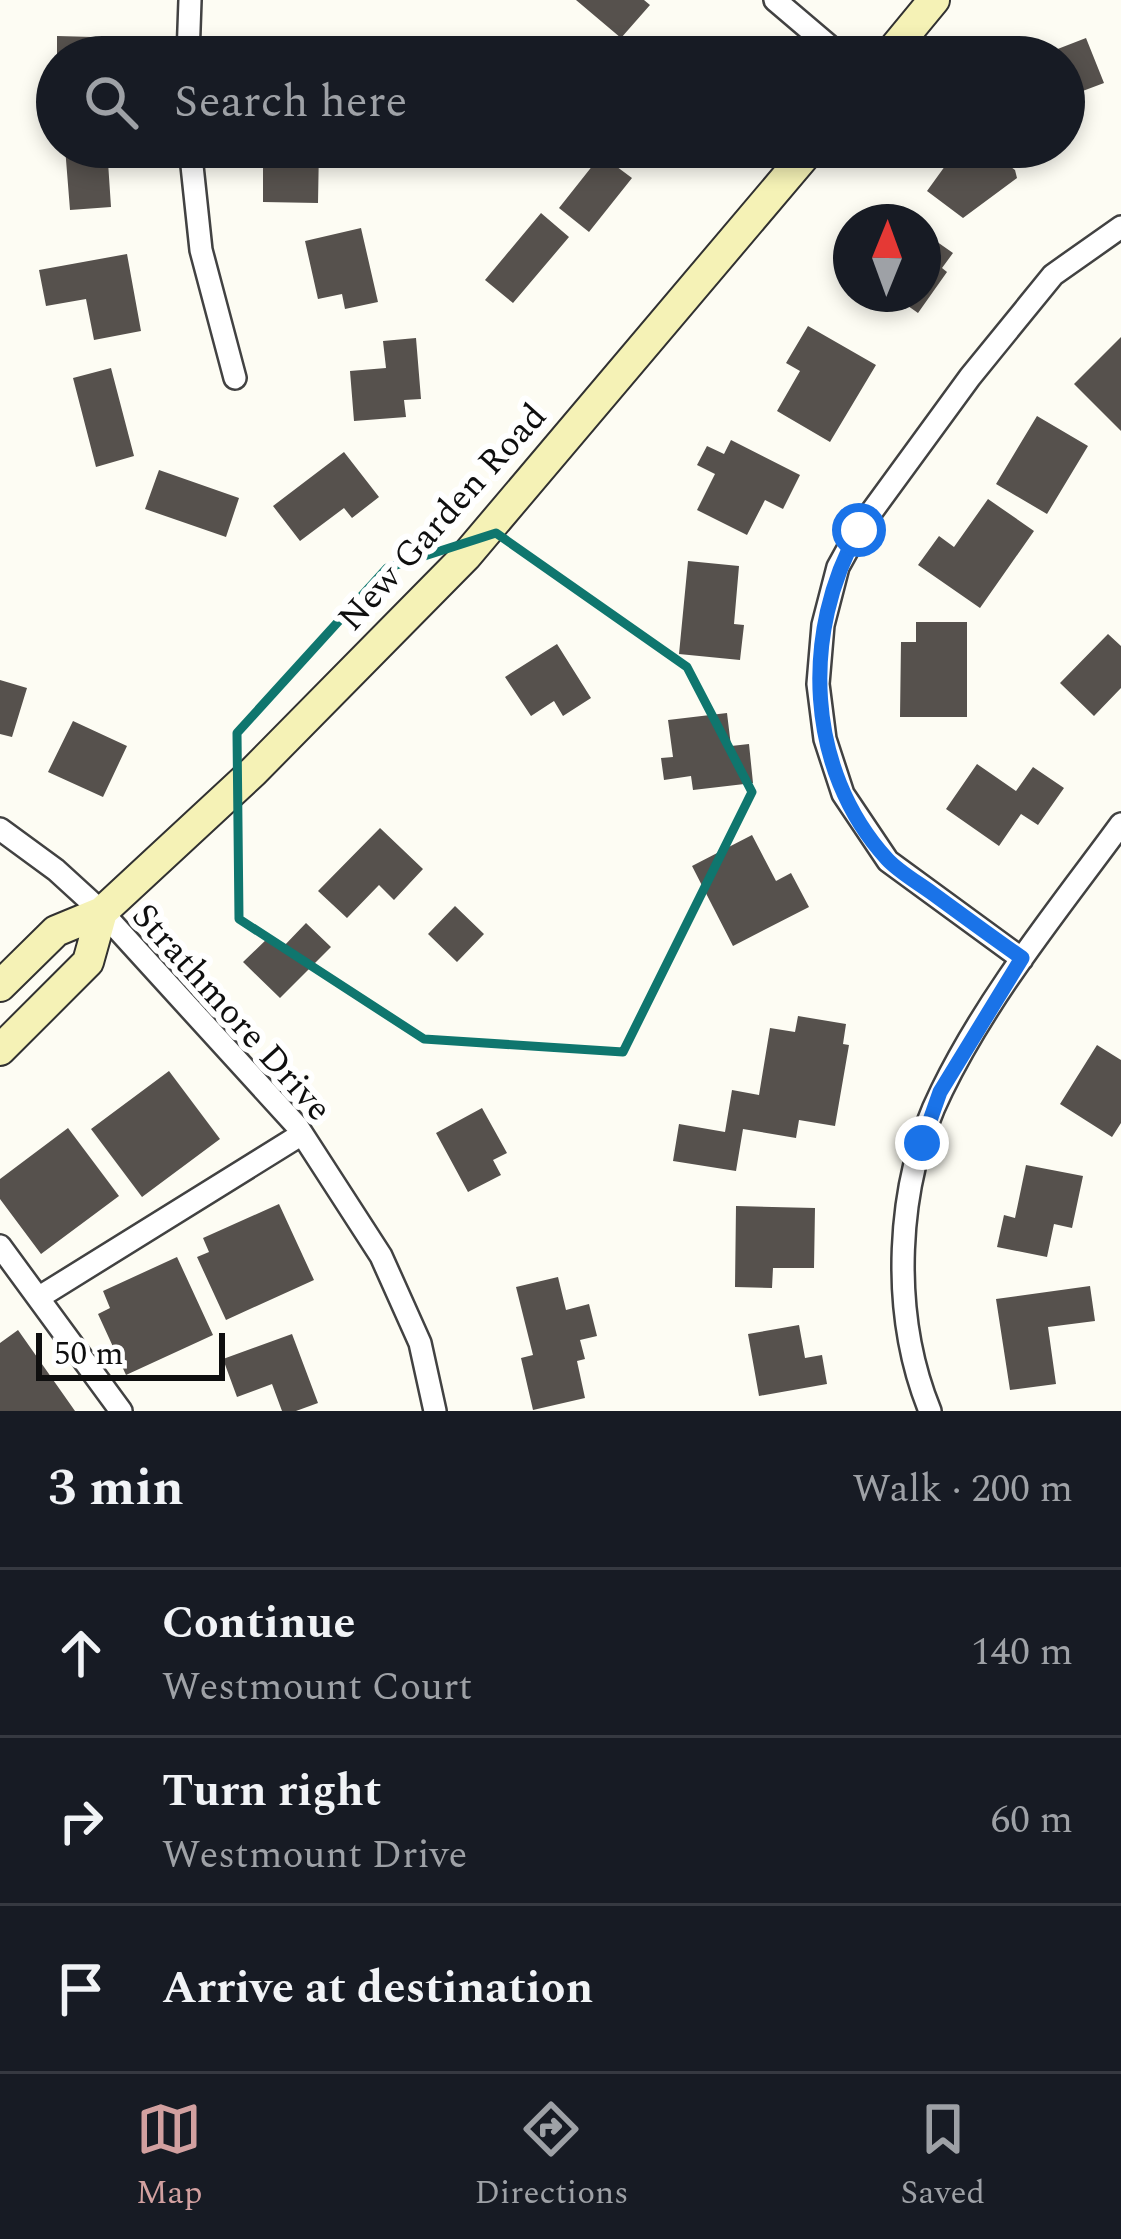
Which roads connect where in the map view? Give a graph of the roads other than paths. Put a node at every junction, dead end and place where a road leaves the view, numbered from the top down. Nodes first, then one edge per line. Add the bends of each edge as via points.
1 (190, 0) edge
2 (775, 0) edge
3 (934, 0) edge
4 (189, 36) edge
5 (817, 36) edge
6 (904, 36) edge
7 (191, 168) edge
8 (794, 168) edge
9 (1121, 227) edge
10 (235, 378) dead end
11 (1121, 824) edge
12 (0, 829) edge
13 (101, 913) junction
14 (1022, 958) junction
15 (0, 986) edge
16 (0, 1050) edge
17 (302, 1135) junction
18 (0, 1246) edge
19 (38, 1298) junction
20 (121, 1411) edge
21 (435, 1411) edge
22 (931, 1411) edge

1 - 4 street
2 - 5 street
3 - 6 main road
7 - 10 street via 201,250
8 - 13 main road, New Garden Road via 466,556
9 - 14 street via 1053,275 970,377 859,530 838,567 823,625 818,684 843,794 888,861
11 - 14 street
12 - 13 street, Strathmore Drive
13 - 15 main road, New Garden Road via 56,931
13 - 16 main road, New Garden Road via 88,962
13 - 17 street, Strathmore Drive
14 - 22 street via 940,1092 917,1163 905,1297
17 - 19 street
17 - 21 street, Strathmore Drive via 380,1256 420,1343
18 - 19 street
19 - 20 street

